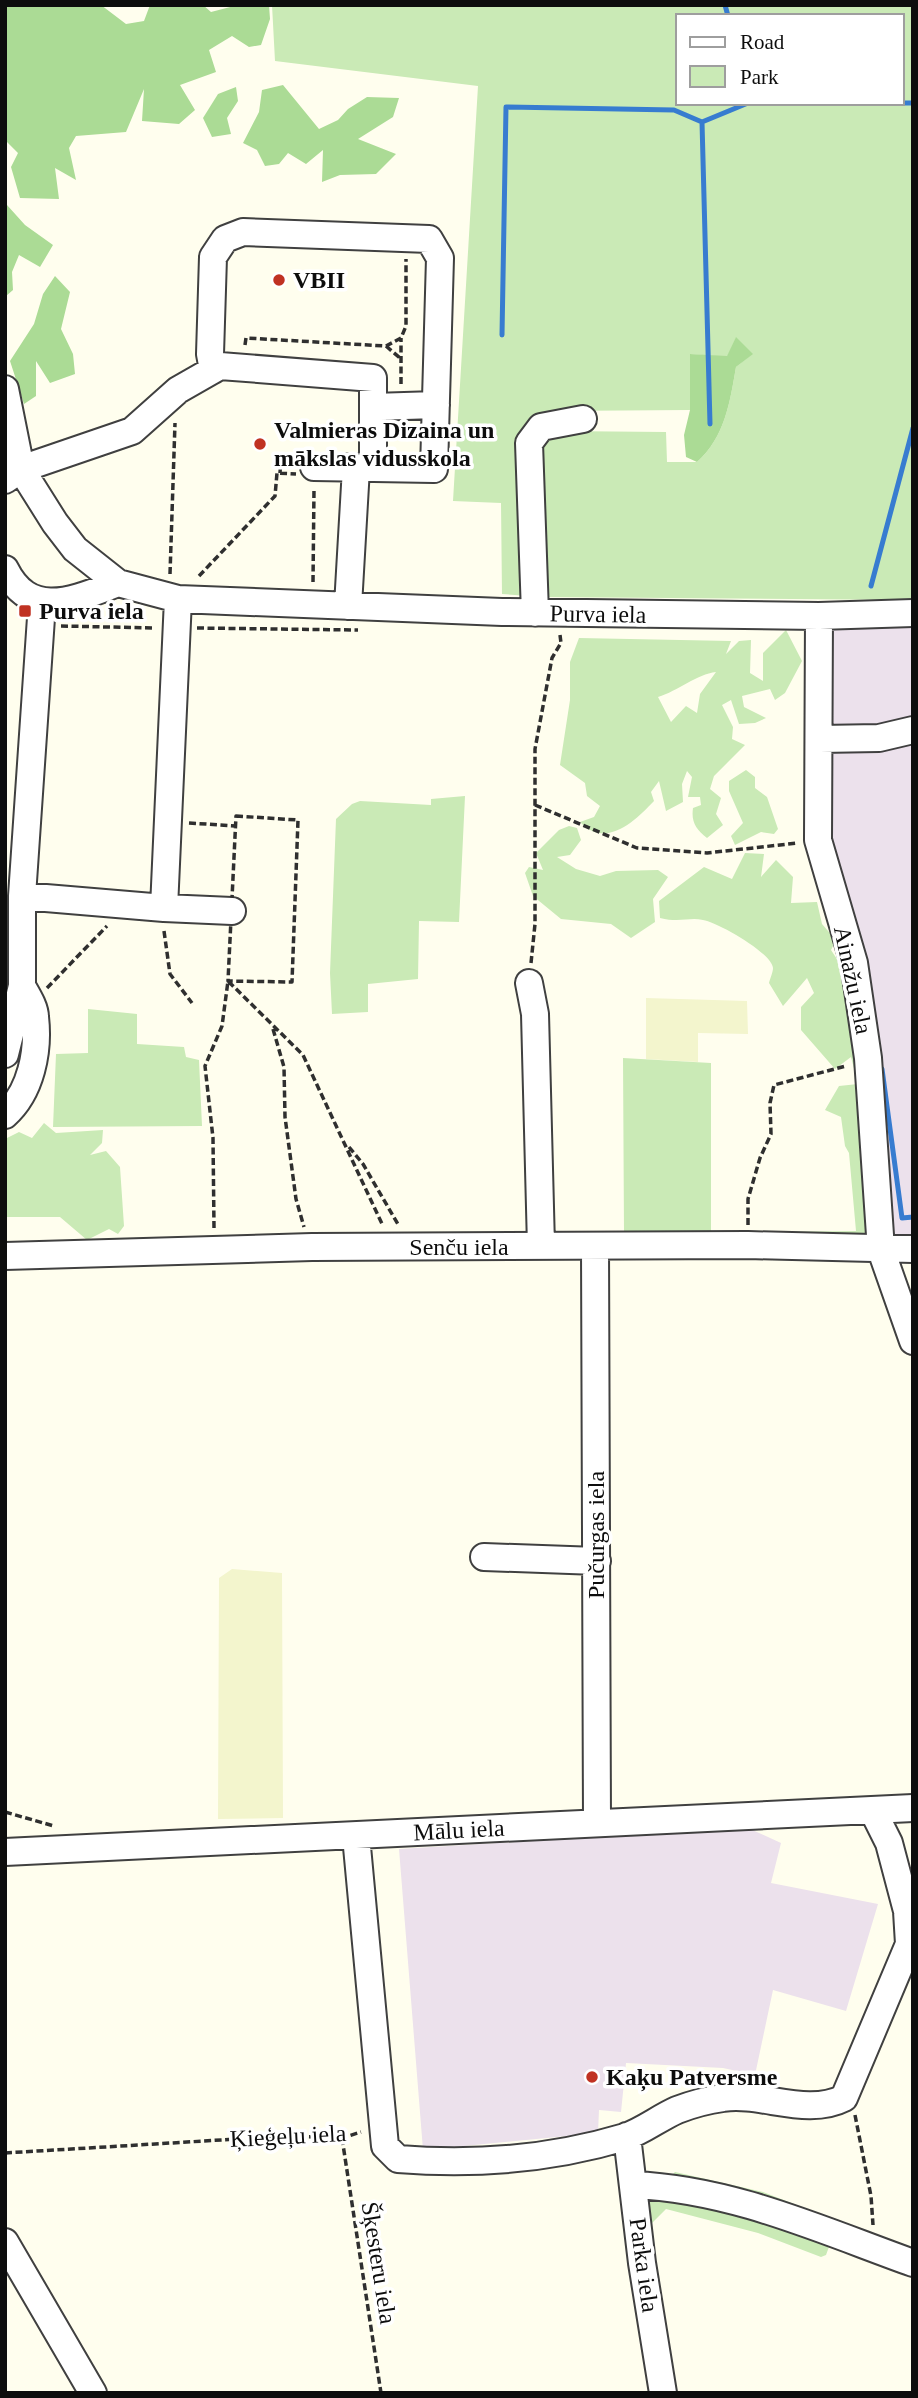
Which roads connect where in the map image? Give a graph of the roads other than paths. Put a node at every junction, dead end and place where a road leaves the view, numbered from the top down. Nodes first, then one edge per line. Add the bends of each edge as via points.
1 (213, 370) junction
2 (5, 389) edge
3 (436, 405) junction
4 (373, 407) junction
5 (583, 419) dead end
6 (375, 468) junction
7 (314, 471) road end
8 (13, 475) edge
9 (7, 576) edge
10 (118, 583) junction
11 (174, 587) junction
12 (348, 606) junction
13 (535, 613) junction
14 (913, 613) edge
15 (47, 615) junction
16 (819, 616) junction
17 (913, 730) edge
18 (820, 738) junction
19 (22, 896) junction
20 (164, 908) junction
21 (232, 911) road end
22 (529, 983) road end
23 (27, 995) junction
24 (5, 1054) edge
25 (5, 1115) edge
26 (541, 1246) junction
27 (594, 1246) junction
28 (913, 1249) edge
29 (881, 1250) junction
30 (5, 1256) edge
31 (913, 1341) edge
32 (484, 1557) dead end
33 (597, 1561) junction
34 (913, 1808) edge
35 (873, 1811) junction
36 (597, 1823) junction
37 (356, 1836) junction
38 (5, 1852) edge
39 (911, 1942) edge
40 (627, 2136) junction
41 (633, 2185) junction
42 (5, 2242) edge
43 (913, 2263) edge
44 (93, 2393) edge
45 (663, 2393) edge

1 - 3 street via 213,257 225,239 243,232 429,239 440,258
1 - 4 street via 220,366 373,378
1 - 8 street via 178,390 132,431
2 - 8 street, Purva iela
3 - 4 street
3 - 6 street via 434,470
4 - 6 street
5 - 13 street via 541,427 529,443
6 - 7 street
6 - 12 street
8 - 10 street, Purva iela via 75,550
9 - 15 street via 14,588
10 - 11 street, Purva iela
10 - 15 street
11 - 12 street, Purva iela
11 - 20 street
12 - 13 street, Purva iela
13 - 16 street, Purva iela
14 - 16 street, Purva iela
15 - 19 street
16 - 18 street, Ainažu iela
17 - 18 street via 878,738
18 - 29 street, Ainažu iela via 817,840 854,963 868,1058
19 - 20 street
19 - 23 street
20 - 21 street
22 - 26 street via 535,1014
23 - 24 street
23 - 25 street via 36,1015 28,1084
26 - 27 street, Senču iela
26 - 30 street, Senču iela
27 - 29 street, Senču iela
27 - 33 street, Pučurgas iela
28 - 29 street, Senču iela
29 - 31 street, Ainažu iela
32 - 33 street
33 - 36 street, Pučurgas iela
34 - 35 street, Mālu iela
35 - 36 street, Mālu iela
35 - 39 street via 889,1843 908,1911
36 - 37 street, Mālu iela
37 - 38 street, Mālu iela
37 - 40 street via 385,2146 398,2159 478,2161 539,2156
39 - 40 street via 844,2098 833,2103 725,2097 678,2110
40 - 41 street, Parka iela
41 - 43 street via 718,2196
41 - 45 street, Parka iela
42 - 44 street

